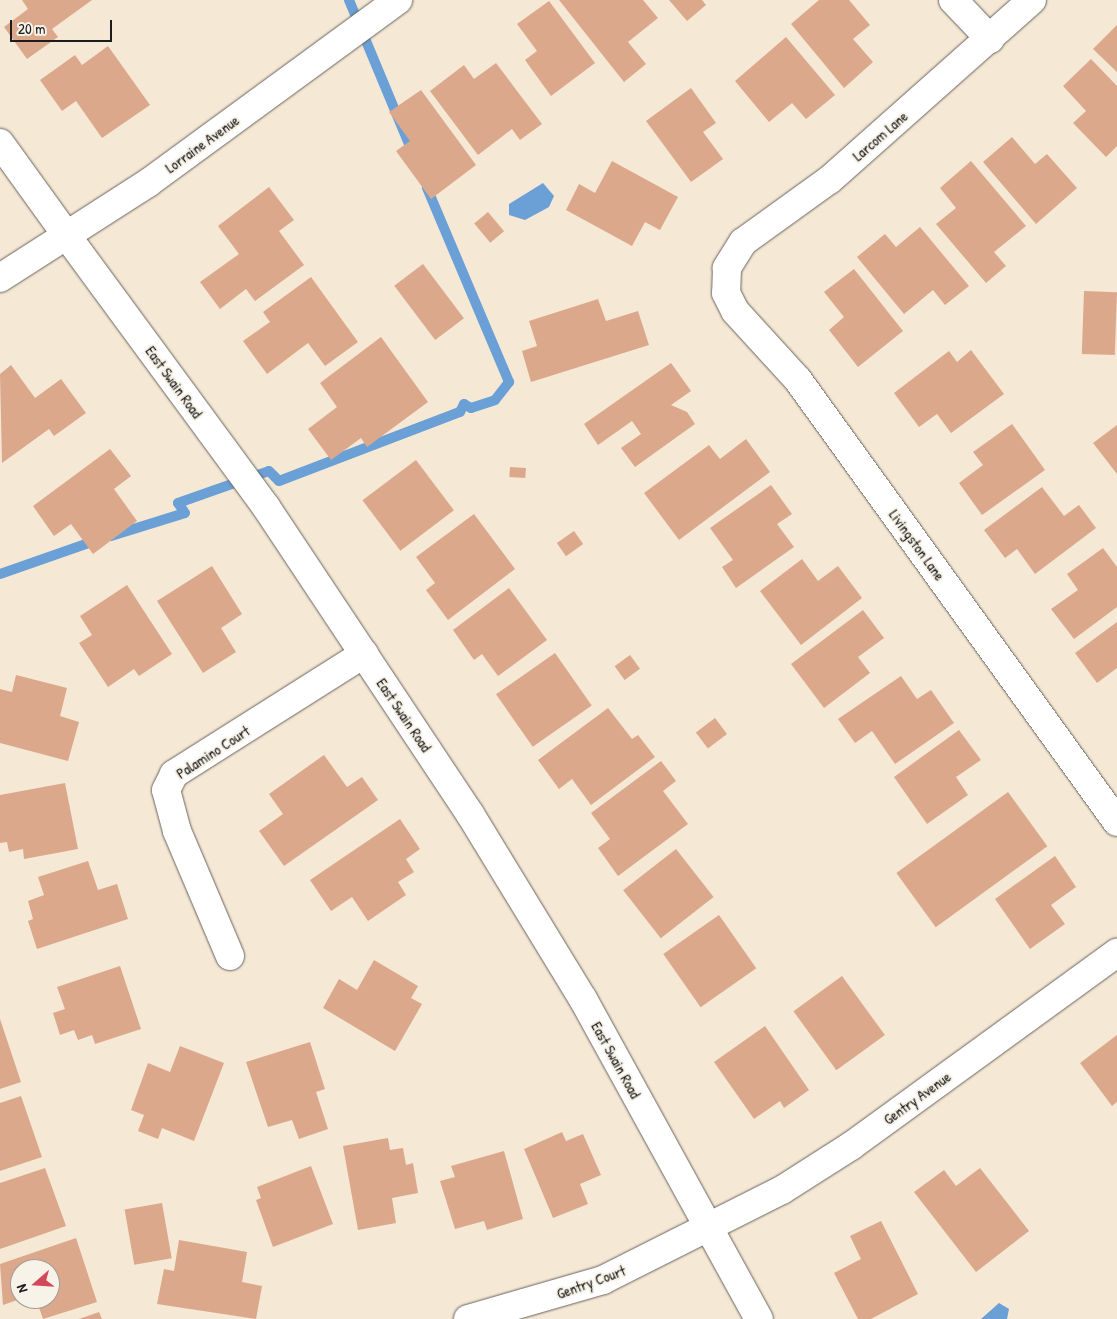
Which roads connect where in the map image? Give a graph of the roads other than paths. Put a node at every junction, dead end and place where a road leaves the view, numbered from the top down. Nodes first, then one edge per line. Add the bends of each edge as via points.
1 (398, 0) edge
2 (953, 0) edge
3 (1032, 0) edge
4 (990, 39) junction
5 (0, 144) edge
6 (67, 236) junction
7 (727, 268) joint
8 (0, 278) edge
9 (364, 654) junction
10 (1117, 822) edge
11 (1117, 953) edge
12 (230, 956) dead end
13 (709, 1229) junction
14 (468, 1319) edge
15 (759, 1319) edge

1 - 6 street, Lorraine Avenue via 148,183
2 - 4 street
3 - 4 street, Larcom Lane
4 - 7 street, Larcom Lane via 829,180 742,242
5 - 6 street, East Swain Road
6 - 8 street, Lorraine Avenue
6 - 9 street, East Swain Road via 266,508
7 - 10 street, Livingston Lane via 726,293 735,311 798,380
9 - 12 street, Palamino Court via 174,774 166,790 177,831
9 - 13 street, East Swain Road via 470,814 583,999
11 - 13 street, Gentry Avenue via 851,1146
13 - 14 street, Gentry Court via 603,1280
13 - 15 street, East Swain Road

